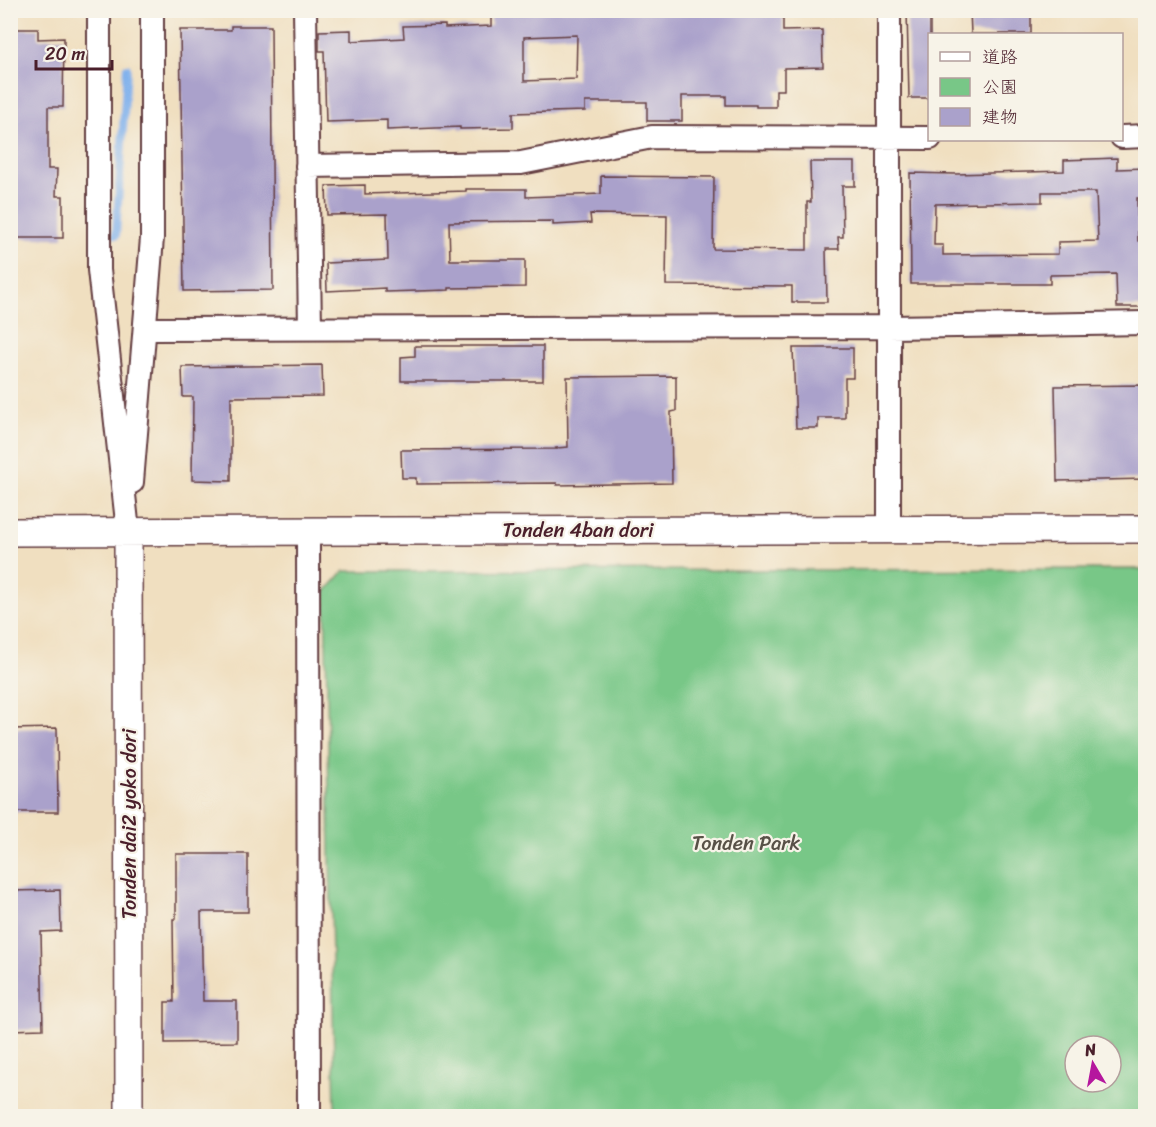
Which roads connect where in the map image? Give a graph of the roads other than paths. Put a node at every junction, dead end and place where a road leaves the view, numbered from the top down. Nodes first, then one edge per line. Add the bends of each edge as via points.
1 (99, 10) edge
2 (152, 10) edge
3 (305, 10) edge
4 (890, 10) edge
5 (1123, 136) edge
6 (1146, 136) edge
7 (889, 138) junction
8 (928, 138) edge
9 (307, 166) junction
10 (1146, 323) edge
11 (889, 327) junction
12 (309, 328) junction
13 (146, 329) junction
14 (889, 529) junction
15 (1146, 529) edge
16 (128, 531) junction
17 (308, 531) junction
18 (10, 532) edge
19 (129, 1116) edge
20 (309, 1116) edge

1 - 16 street via 99,270
2 - 13 street via 152,238
3 - 9 street
4 - 7 street
5 - 6 street
7 - 8 street
7 - 9 street via 652,137 521,163
7 - 11 street
9 - 12 street
10 - 11 street
11 - 12 street
11 - 14 street
12 - 13 street
13 - 16 street
14 - 15 street, Tonden 4ban dori
14 - 17 street, Tonden 4ban dori
16 - 17 street, Tonden 4ban dori
16 - 18 street, Tonden 4ban dori
16 - 19 street, Tonden dai2 yoko dori
17 - 20 street

